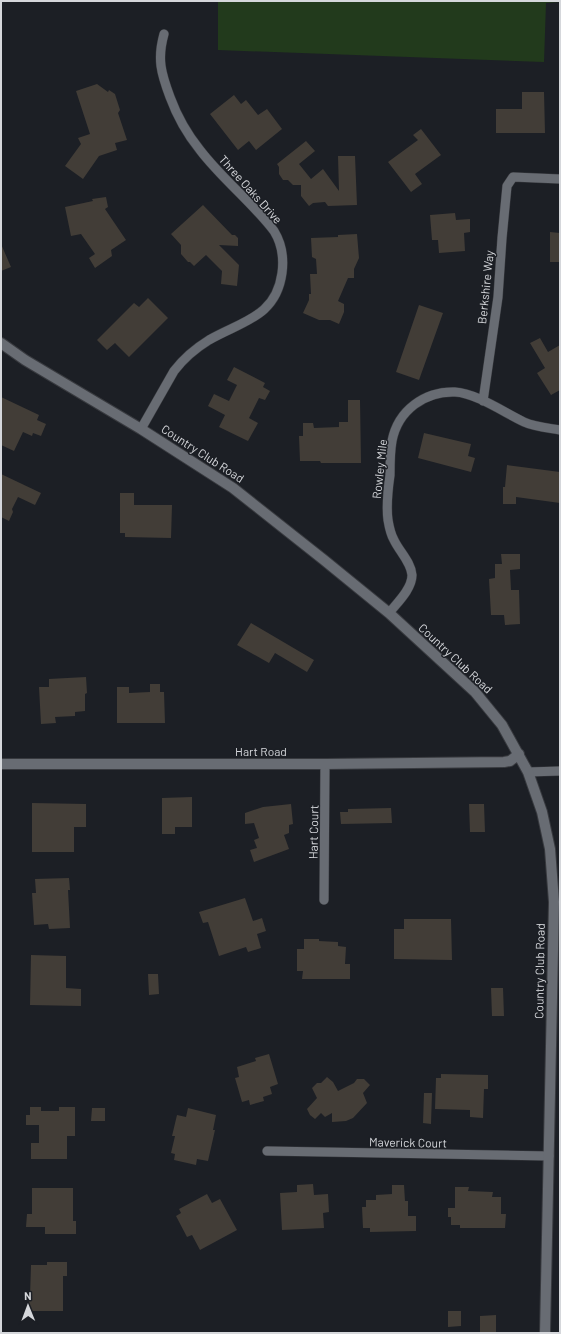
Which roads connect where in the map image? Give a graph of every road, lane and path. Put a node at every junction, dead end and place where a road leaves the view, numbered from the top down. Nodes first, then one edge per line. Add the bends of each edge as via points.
1 (164, 34) dead end
2 (560, 179) edge
3 (1, 342) edge
4 (483, 401) junction
5 (141, 429) junction
6 (560, 430) edge
7 (388, 613) junction
8 (519, 754) junction
9 (1, 764) edge
10 (325, 764) junction
11 (560, 771) edge
12 (528, 772) junction
13 (324, 900) dead end
14 (267, 1151) dead end
15 (549, 1156) junction
16 (545, 1333) edge

1 - 5 street, Three Oaks Drive via 160,51 161,66 167,88 182,122 200,151 274,231 281,244 283,261 279,288 264,310 207,341 181,362
2 - 4 street, Berkshire Way via 513,177 507,186 498,297
3 - 5 main road, Country Club Road via 25,360
4 - 6 street, Rowley Mile via 526,423
4 - 7 street, Rowley Mile via 457,392 427,396 403,415 396,428 392,442 388,520 393,540 409,566 412,576 407,589
5 - 7 main road, Country Club Road via 234,488
7 - 8 main road, Country Club Road via 476,692 502,724
8 - 10 main road, Hart Road via 504,762
8 - 12 main road, Country Club Road
9 - 10 main road, Hart Road
10 - 13 street, Hart Court
11 - 12 street
12 - 15 main road, Country Club Road via 542,812 550,849 554,902
14 - 15 street, Maverick Court
15 - 16 main road, Country Club Road

